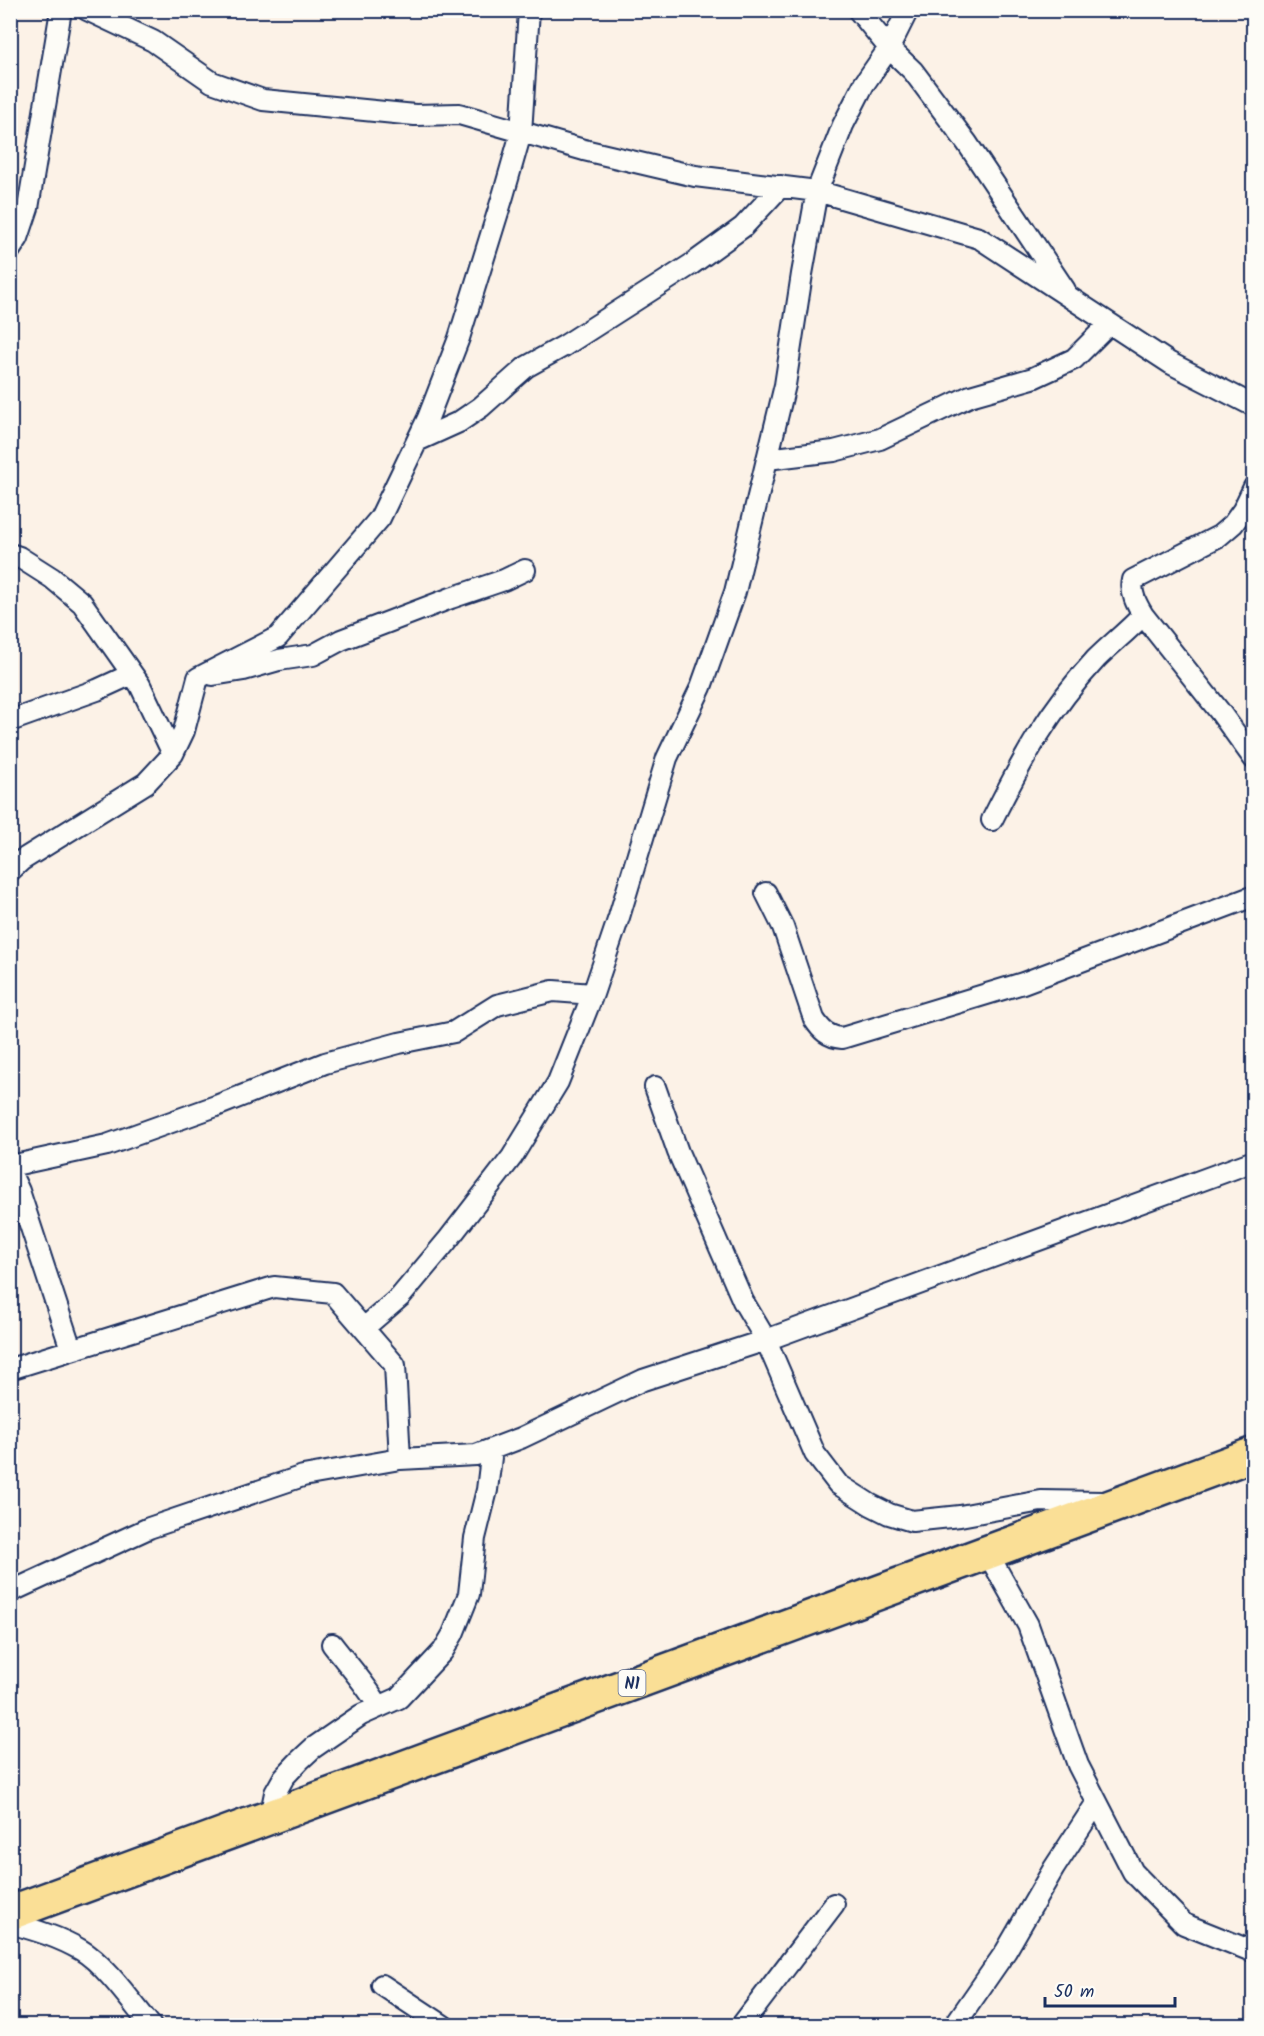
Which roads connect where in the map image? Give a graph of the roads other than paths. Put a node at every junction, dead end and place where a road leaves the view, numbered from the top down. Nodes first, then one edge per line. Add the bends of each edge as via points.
1 (61, 10) edge
2 (529, 10) edge
3 (858, 10) edge
4 (908, 10) edge
5 (92, 12) edge
6 (889, 48) junction
7 (521, 133) junction
8 (781, 186) junction
9 (818, 191) junction
10 (10, 250) edge
11 (1070, 297) junction
12 (1109, 324) junction
13 (1254, 406) edge
14 (417, 441) junction
15 (767, 459) junction
16 (1254, 487) edge
17 (10, 554) edge
18 (525, 570) dead end
19 (1143, 615) junction
20 (132, 674) junction
21 (198, 678) junction
22 (10, 721) edge
23 (173, 754) junction
24 (1254, 759) edge
25 (992, 820) dead end
26 (13, 867) edge
27 (766, 893) dead end
28 (1254, 896) edge
29 (593, 994) junction
30 (655, 1087) dead end
31 (1254, 1161) edge
32 (10, 1166) edge
33 (10, 1172) edge
34 (364, 1328) junction
35 (766, 1340) junction
36 (71, 1349) junction
37 (10, 1369) edge
38 (492, 1449) junction
39 (1254, 1454) edge
40 (400, 1459) junction
41 (1121, 1502) junction
42 (987, 1552) junction
43 (10, 1592) edge
44 (332, 1644) dead end
45 (379, 1707) junction
46 (1097, 1802) junction
47 (270, 1817) junction
48 (834, 1904) dead end
49 (10, 1912) edge
50 (10, 1923) edge
51 (1254, 1952) edge
52 (382, 1985) dead end
53 (748, 2023) edge
54 (151, 2025) edge
55 (444, 2025) edge
56 (954, 2025) edge

1 - 10 street via 28,208
2 - 7 street
3 - 6 street
4 - 6 street
5 - 7 street via 153,41 212,82 263,100 415,115 459,114
6 - 9 street via 843,125
6 - 11 street via 913,71 967,143
7 - 8 street via 695,176
7 - 14 street via 459,338
8 - 9 street
8 - 14 street via 742,227 692,264 526,367 459,422
9 - 11 street via 979,238
9 - 15 street via 785,385
11 - 12 street
12 - 13 street via 1170,363
12 - 15 street via 1074,359 1033,378 970,396 880,439 834,451
14 - 21 street via 380,518 278,637
15 - 29 street via 735,592 701,687 667,758
16 - 19 street via 1243,510 1219,536 1133,580 1131,587
17 - 20 street via 52,578 82,603
18 - 21 street via 341,640 314,655
19 - 24 street
19 - 25 street via 1056,706
20 - 22 street
20 - 23 street
21 - 23 street via 184,731
23 - 26 street via 146,783
27 - 28 street via 783,927 814,1019 832,1038 1023,983
29 - 32 street via 553,991 497,1005 454,1032 325,1063 107,1145
29 - 34 street via 558,1082 512,1157 400,1297
30 - 35 street via 678,1152 743,1301
31 - 35 street
33 - 36 street
34 - 36 street via 333,1293 274,1287
34 - 40 street via 394,1365
35 - 38 street via 643,1380
35 - 41 street via 815,1454 838,1484 890,1514 912,1521 1041,1501
36 - 37 street
38 - 40 street via 476,1455
38 - 45 street via 463,1613 431,1664 399,1698
39 - 41 highway, N1
40 - 43 street via 303,1476 242,1496 149,1528
41 - 42 highway, N1
42 - 46 street via 1028,1625 1078,1765
42 - 47 highway, N1
44 - 45 street
45 - 47 street via 328,1737 300,1760 275,1793
46 - 51 street via 1133,1872 1184,1924
46 - 56 street via 1006,1951
47 - 49 highway, N1
48 - 53 street
50 - 54 street via 45,1932 83,1951 114,1980
52 - 55 street

